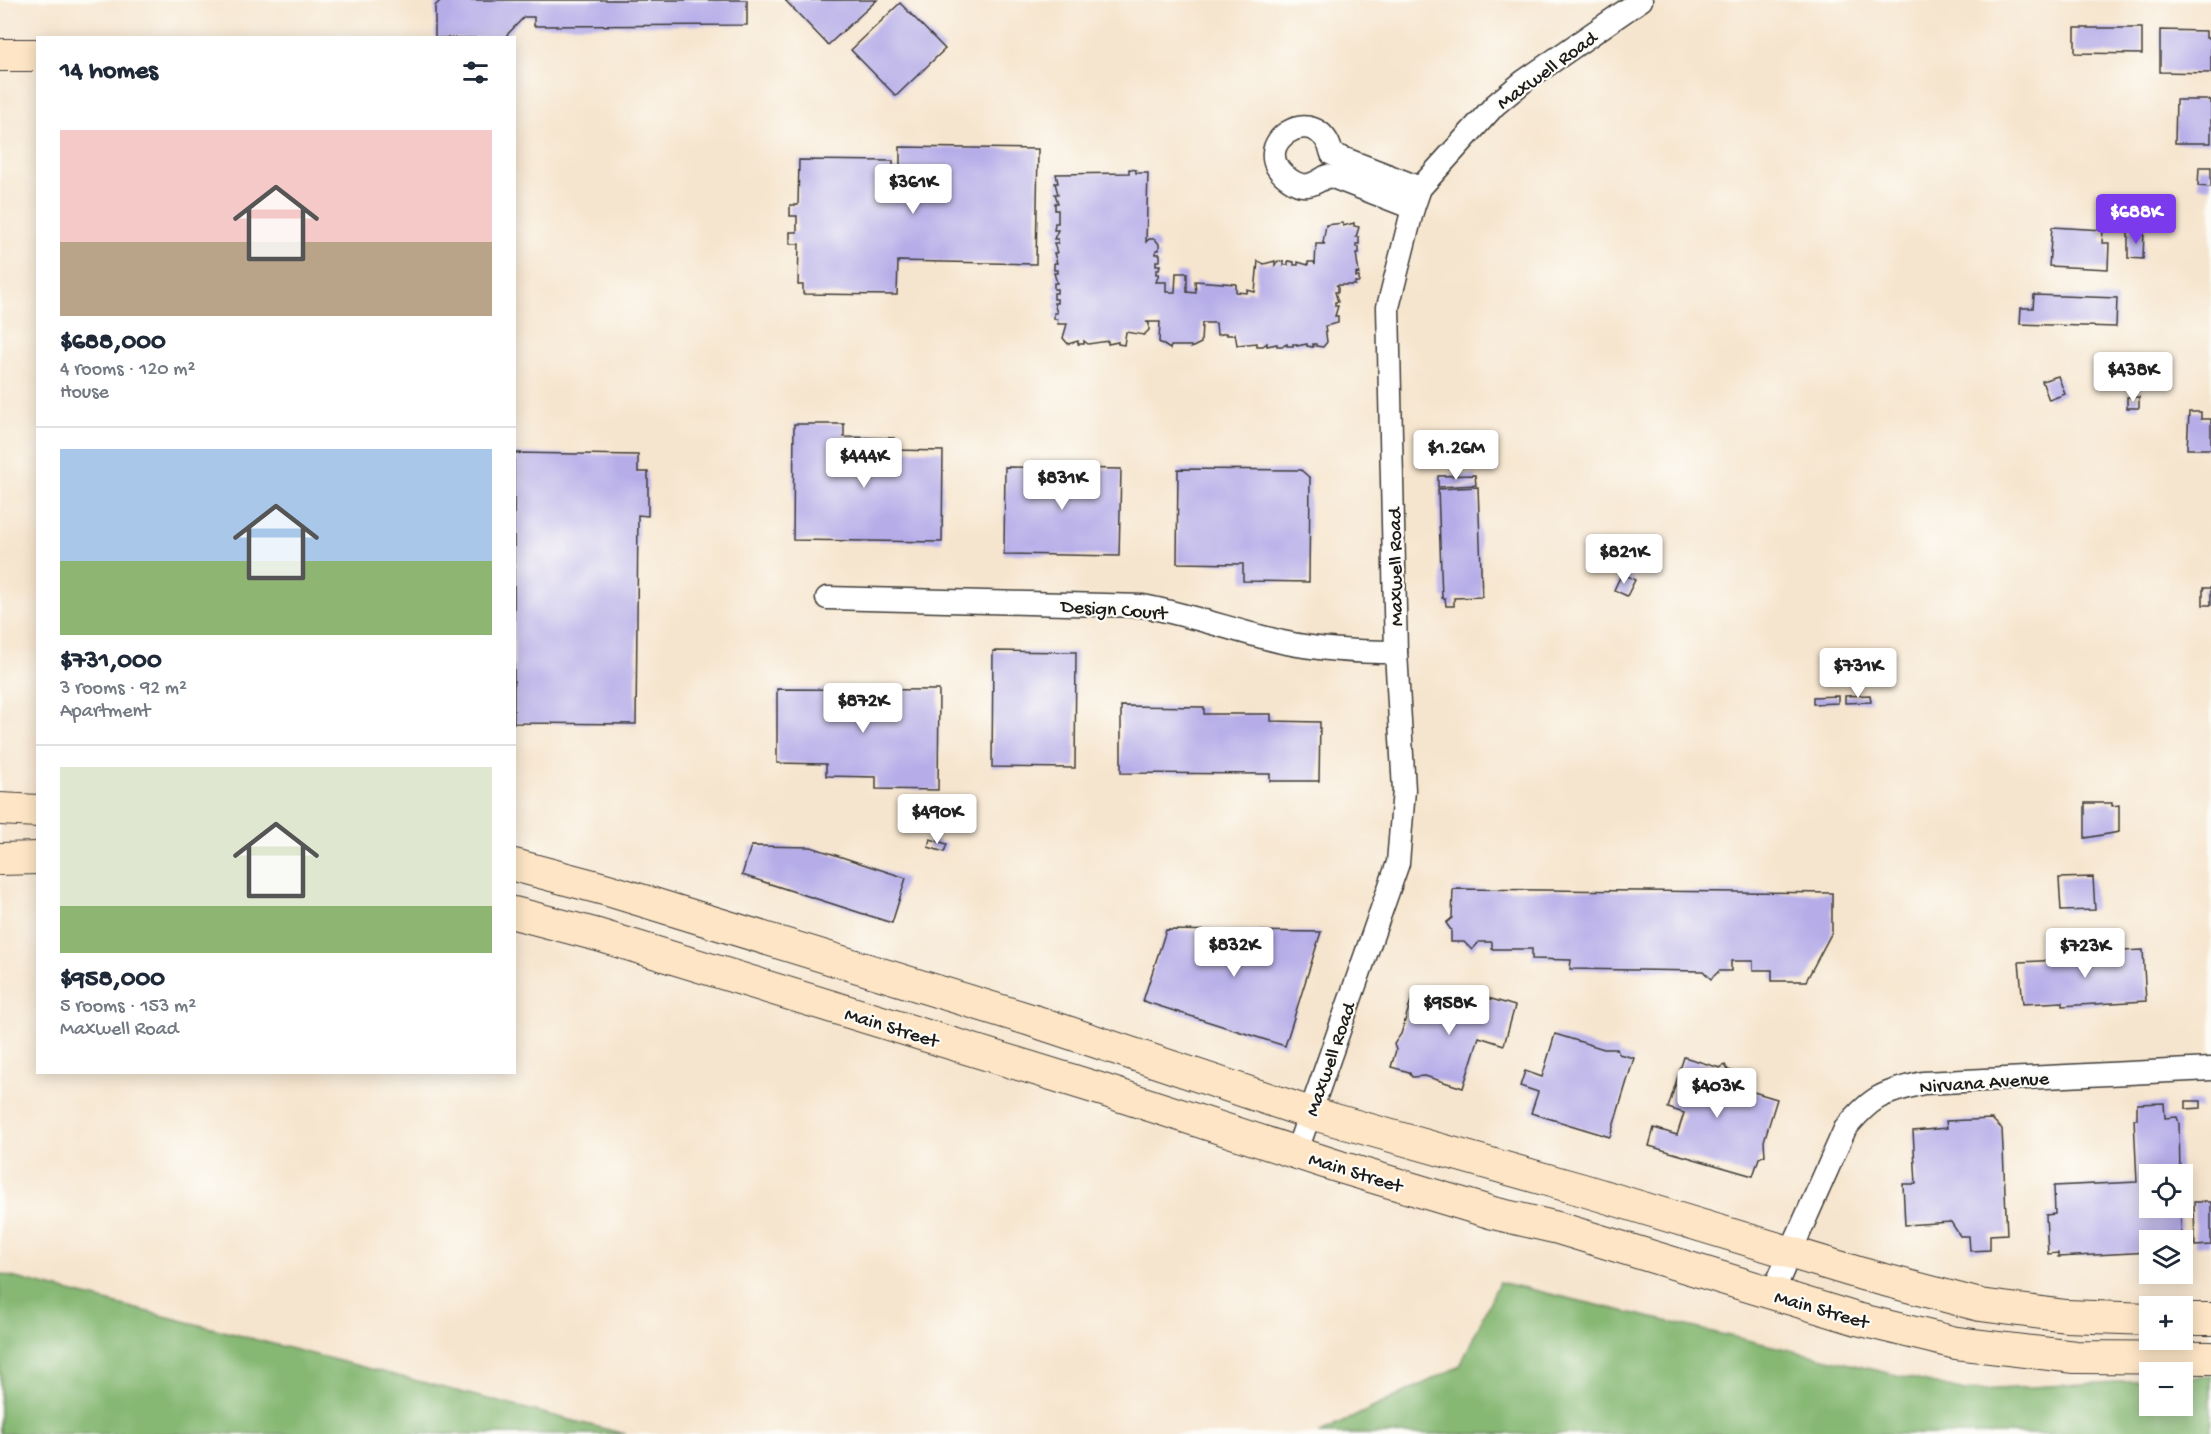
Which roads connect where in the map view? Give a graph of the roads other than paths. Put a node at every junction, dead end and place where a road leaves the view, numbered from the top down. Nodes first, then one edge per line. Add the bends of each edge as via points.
1 (1641, 0) edge
2 (0, 55) edge
3 (36, 56) edge
4 (1417, 198) junction
5 (827, 598) dead end
6 (1396, 652) junction
7 (0, 809) edge
8 (36, 811) edge
9 (36, 858) edge
10 (0, 859) edge
11 (516, 866) edge
12 (516, 914) edge
13 (2211, 1070) edge
14 (1310, 1113) junction
15 (1296, 1153) junction
16 (1790, 1254) junction
17 (1772, 1294) junction
18 (2139, 1319) edge
19 (2193, 1319) edge
20 (2211, 1319) edge
21 (2211, 1358) edge

1 - 4 street, Maxwell Road via 1495,105
2 - 3 main road
4 - 4 street via 1332,154 1325,138 1311,129 1286,131 1276,145 1274,157 1279,172 1296,185 1315,185 1327,176
4 - 6 street, Maxwell Road via 1388,307
5 - 6 street, Design Court via 1143,606 1283,642 1351,652
6 - 14 street, Maxwell Road via 1404,790 1398,863
7 - 8 main road
9 - 10 main road
11 - 14 main road via 608,890 1034,1021
12 - 15 main road, Main Street via 608,938 1100,1089
13 - 16 street, Nirvana Avenue via 1923,1083 1882,1093 1860,1109 1845,1129
14 - 15 street, Maxwell Road
14 - 16 main road via 1583,1190
15 - 17 main road, Main Street
16 - 17 street, Nirvana Avenue
16 - 18 main road via 1980,1305 2066,1316
17 - 21 main road, Main Street via 1956,1343 2074,1357
19 - 20 main road

